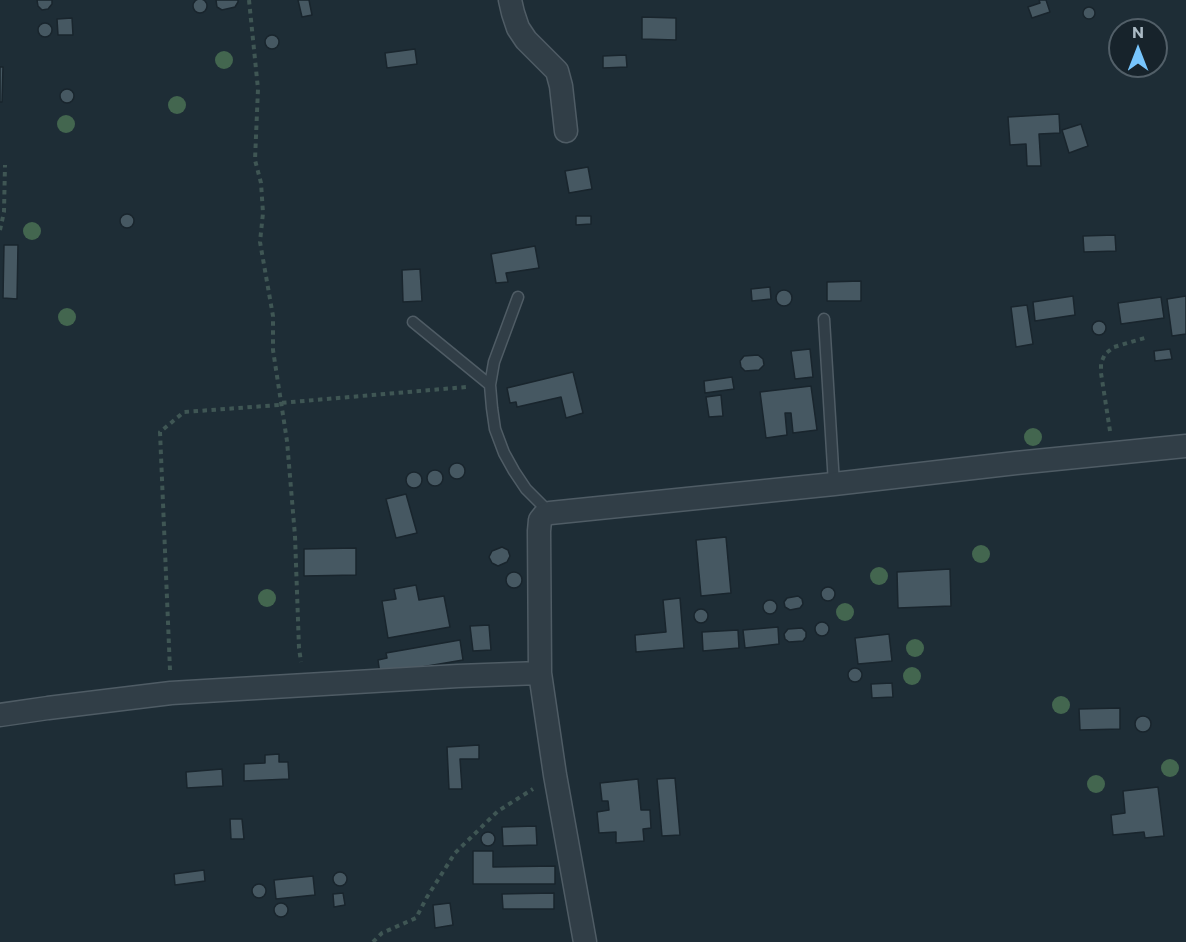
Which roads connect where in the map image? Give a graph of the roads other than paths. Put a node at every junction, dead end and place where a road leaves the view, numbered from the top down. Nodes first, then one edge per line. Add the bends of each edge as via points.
1 (510, 0) edge
2 (566, 131) dead end
3 (518, 297) dead end
4 (824, 319) dead end
5 (413, 322) dead end
6 (490, 385) junction
7 (1186, 446) edge
8 (834, 484) junction
9 (550, 513) junction
10 (540, 673) junction
11 (0, 715) edge
12 (585, 942) edge

1 - 2 street via 518,28 557,71
3 - 6 lane via 494,362
4 - 8 lane
5 - 6 lane
6 - 9 lane via 495,429 504,453 526,489
7 - 8 street
8 - 9 street
9 - 10 street via 540,520 539,531
10 - 11 street via 171,693
10 - 12 street

